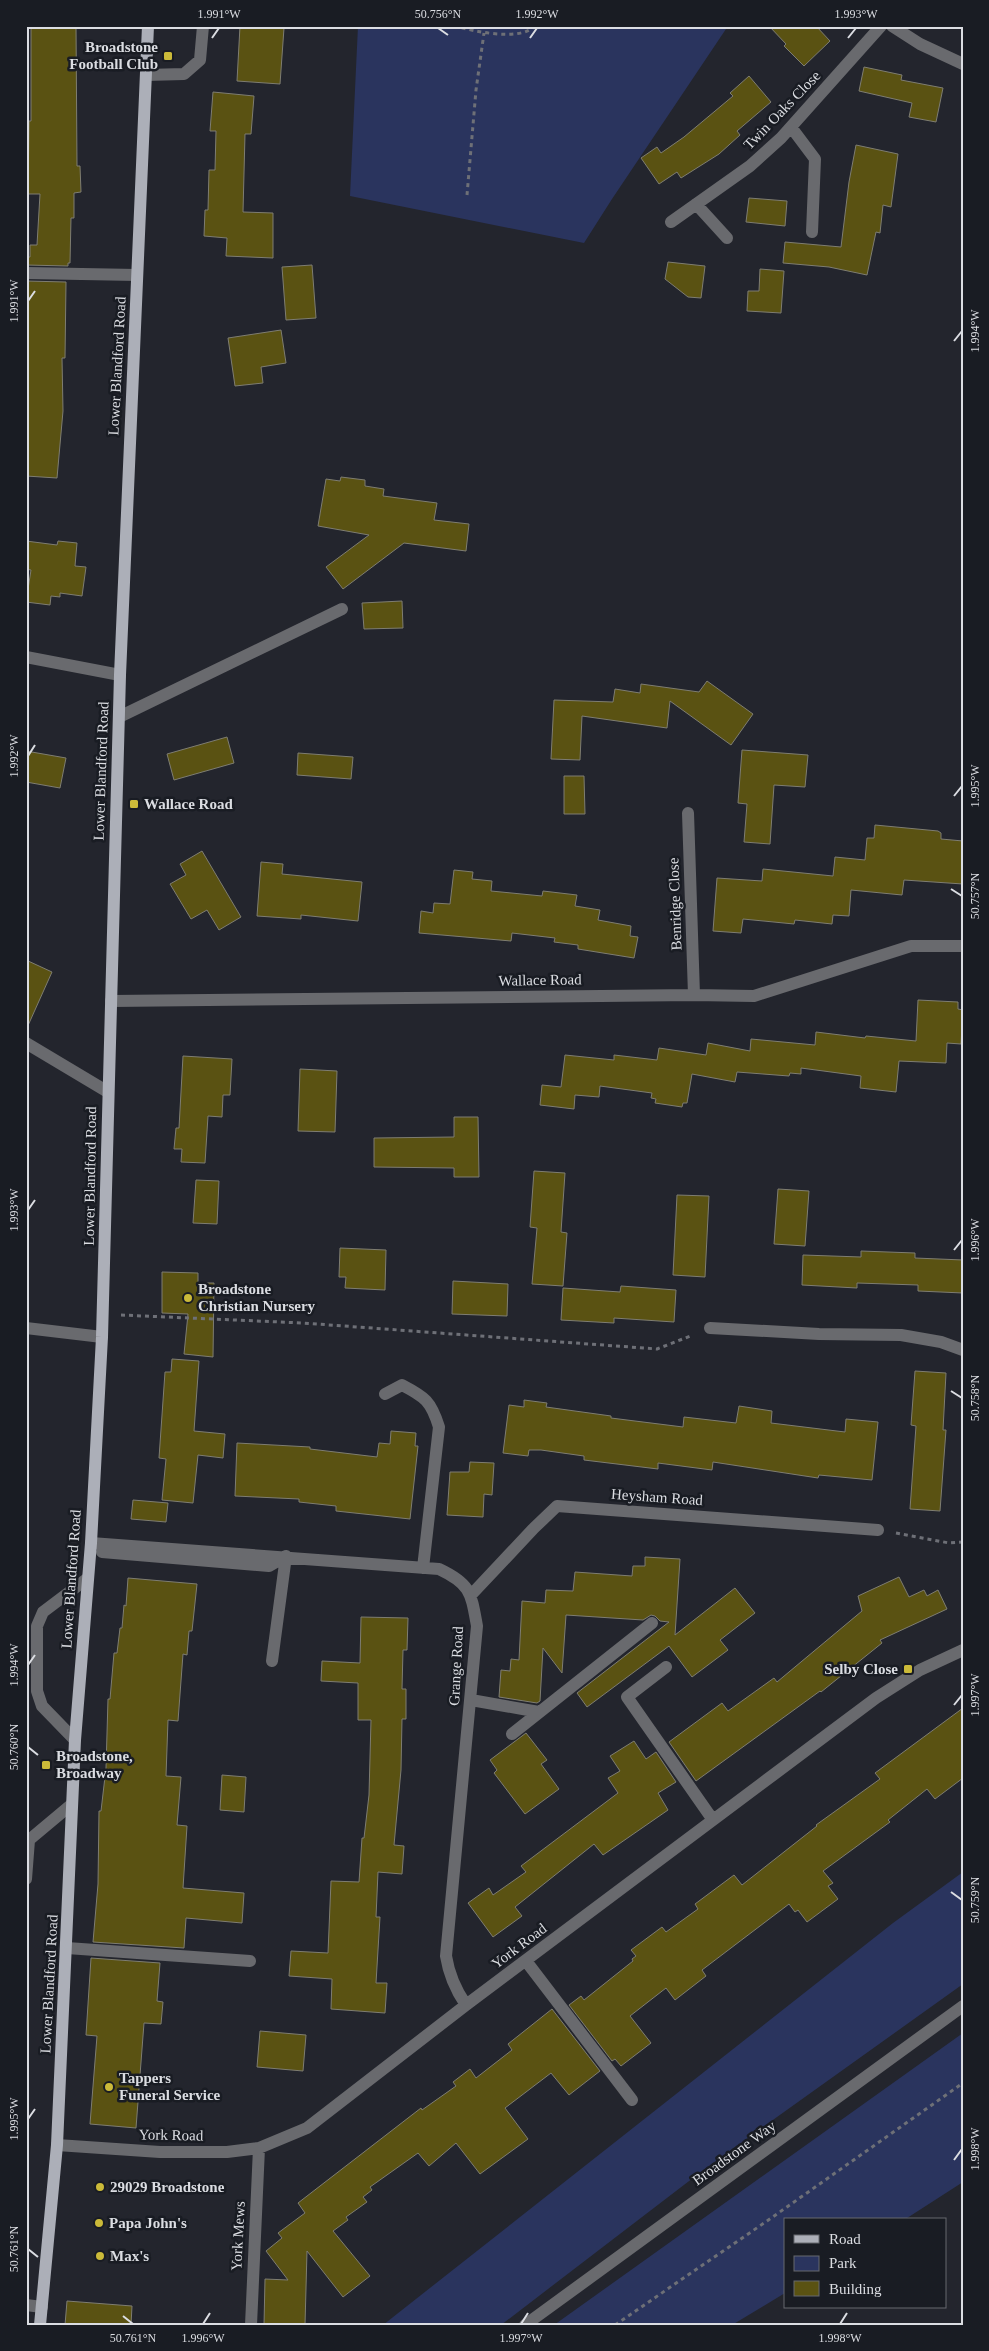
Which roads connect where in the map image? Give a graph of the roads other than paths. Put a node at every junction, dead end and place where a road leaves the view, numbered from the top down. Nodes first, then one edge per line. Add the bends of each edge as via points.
1 (148, 26) edge
2 (203, 26) edge
3 (881, 26) edge
4 (892, 26) edge
5 (963, 64) edge
6 (146, 75) junction
7 (790, 127) junction
8 (696, 204) junction
9 (671, 222) dead end
10 (812, 232) dead end
11 (727, 238) dead end
12 (26, 273) edge
13 (138, 275) junction
14 (342, 609) dead end
15 (26, 658) edge
16 (120, 676) junction
17 (119, 717) junction
18 (688, 813) dead end
19 (963, 946) edge
20 (694, 995) junction
21 (111, 1001) junction
22 (26, 1043) edge
23 (108, 1092) junction
24 (26, 1328) edge
25 (710, 1328) road end
26 (102, 1337) junction
27 (963, 1350) edge
28 (385, 1394) dead end
29 (878, 1530) road end
30 (91, 1547) junction
31 (286, 1556) junction
32 (424, 1568) junction
33 (88, 1578) junction
34 (471, 1595) junction
35 (652, 1623) dead end
36 (963, 1650) edge
37 (272, 1661) dead end
38 (666, 1667) dead end
39 (471, 1700) junction
40 (539, 1712) junction
41 (512, 1734) dead end
42 (76, 1740) junction
43 (72, 1804) junction
44 (713, 1820) junction
45 (26, 1879) edge
46 (67, 1948) junction
47 (250, 1961) dead end
48 (526, 1961) junction
49 (466, 2005) junction
50 (963, 2006) edge
51 (632, 2100) dead end
52 (56, 2145) junction
53 (259, 2148) junction
54 (26, 2305) edge
55 (42, 2307) junction
56 (40, 2325) edge
57 (250, 2325) edge
58 (524, 2325) edge

1 - 6 main road, Lower Blandford Road
2 - 6 street via 200,60 184,74
3 - 7 street, Twin Oaks Close
4 - 5 street via 920,44
6 - 13 main road, Lower Blandford Road
7 - 8 street, Twin Oaks Close via 750,166
7 - 10 street via 815,159
8 - 9 street, Twin Oaks Close
8 - 11 street
12 - 13 street
13 - 16 main road, Lower Blandford Road
14 - 17 street
15 - 16 street
16 - 17 main road, Lower Blandford Road
17 - 21 main road, Lower Blandford Road
18 - 20 street, Benridge Close
19 - 20 street, Wallace Road via 911,946 754,996
20 - 21 street, Wallace Road
21 - 23 main road, Lower Blandford Road
22 - 23 street
23 - 26 main road, Lower Blandford Road
24 - 26 street
25 - 27 street via 901,1335 941,1342
26 - 30 main road, Lower Blandford Road
28 - 32 street via 402,1385 419,1394 433,1407 439,1427
29 - 34 street, Heysham Road via 557,1506
30 - 31 street, Grange Road
30 - 33 main road, Lower Blandford Road
31 - 32 street, Grange Road
31 - 37 street
32 - 34 street, Grange Road via 439,1569 459,1578
33 - 42 main road, Lower Blandford Road
33 - 42 street via 43,1612 37,1626 36,1691 42,1706
34 - 39 street, Grange Road via 477,1626
35 - 40 street
36 - 44 street, York Road via 920,1670 876,1698
38 - 44 street via 627,1697
39 - 40 street
39 - 49 street, Grange Road via 446,1956 449,1973
40 - 41 street
42 - 43 main road, Lower Blandford Road
43 - 45 street via 29,1840
43 - 46 main road, Lower Blandford Road
44 - 48 street, York Road
46 - 47 street
46 - 52 main road, Lower Blandford Road
48 - 49 street, York Road
48 - 51 street
49 - 53 street, York Road via 307,2128
50 - 58 street, Broadstone Way
52 - 53 street, York Road via 160,2152 227,2152
52 - 55 main road, Lower Blandford Road
53 - 57 street, York Mews
54 - 55 street
55 - 56 main road, Lower Blandford Road

